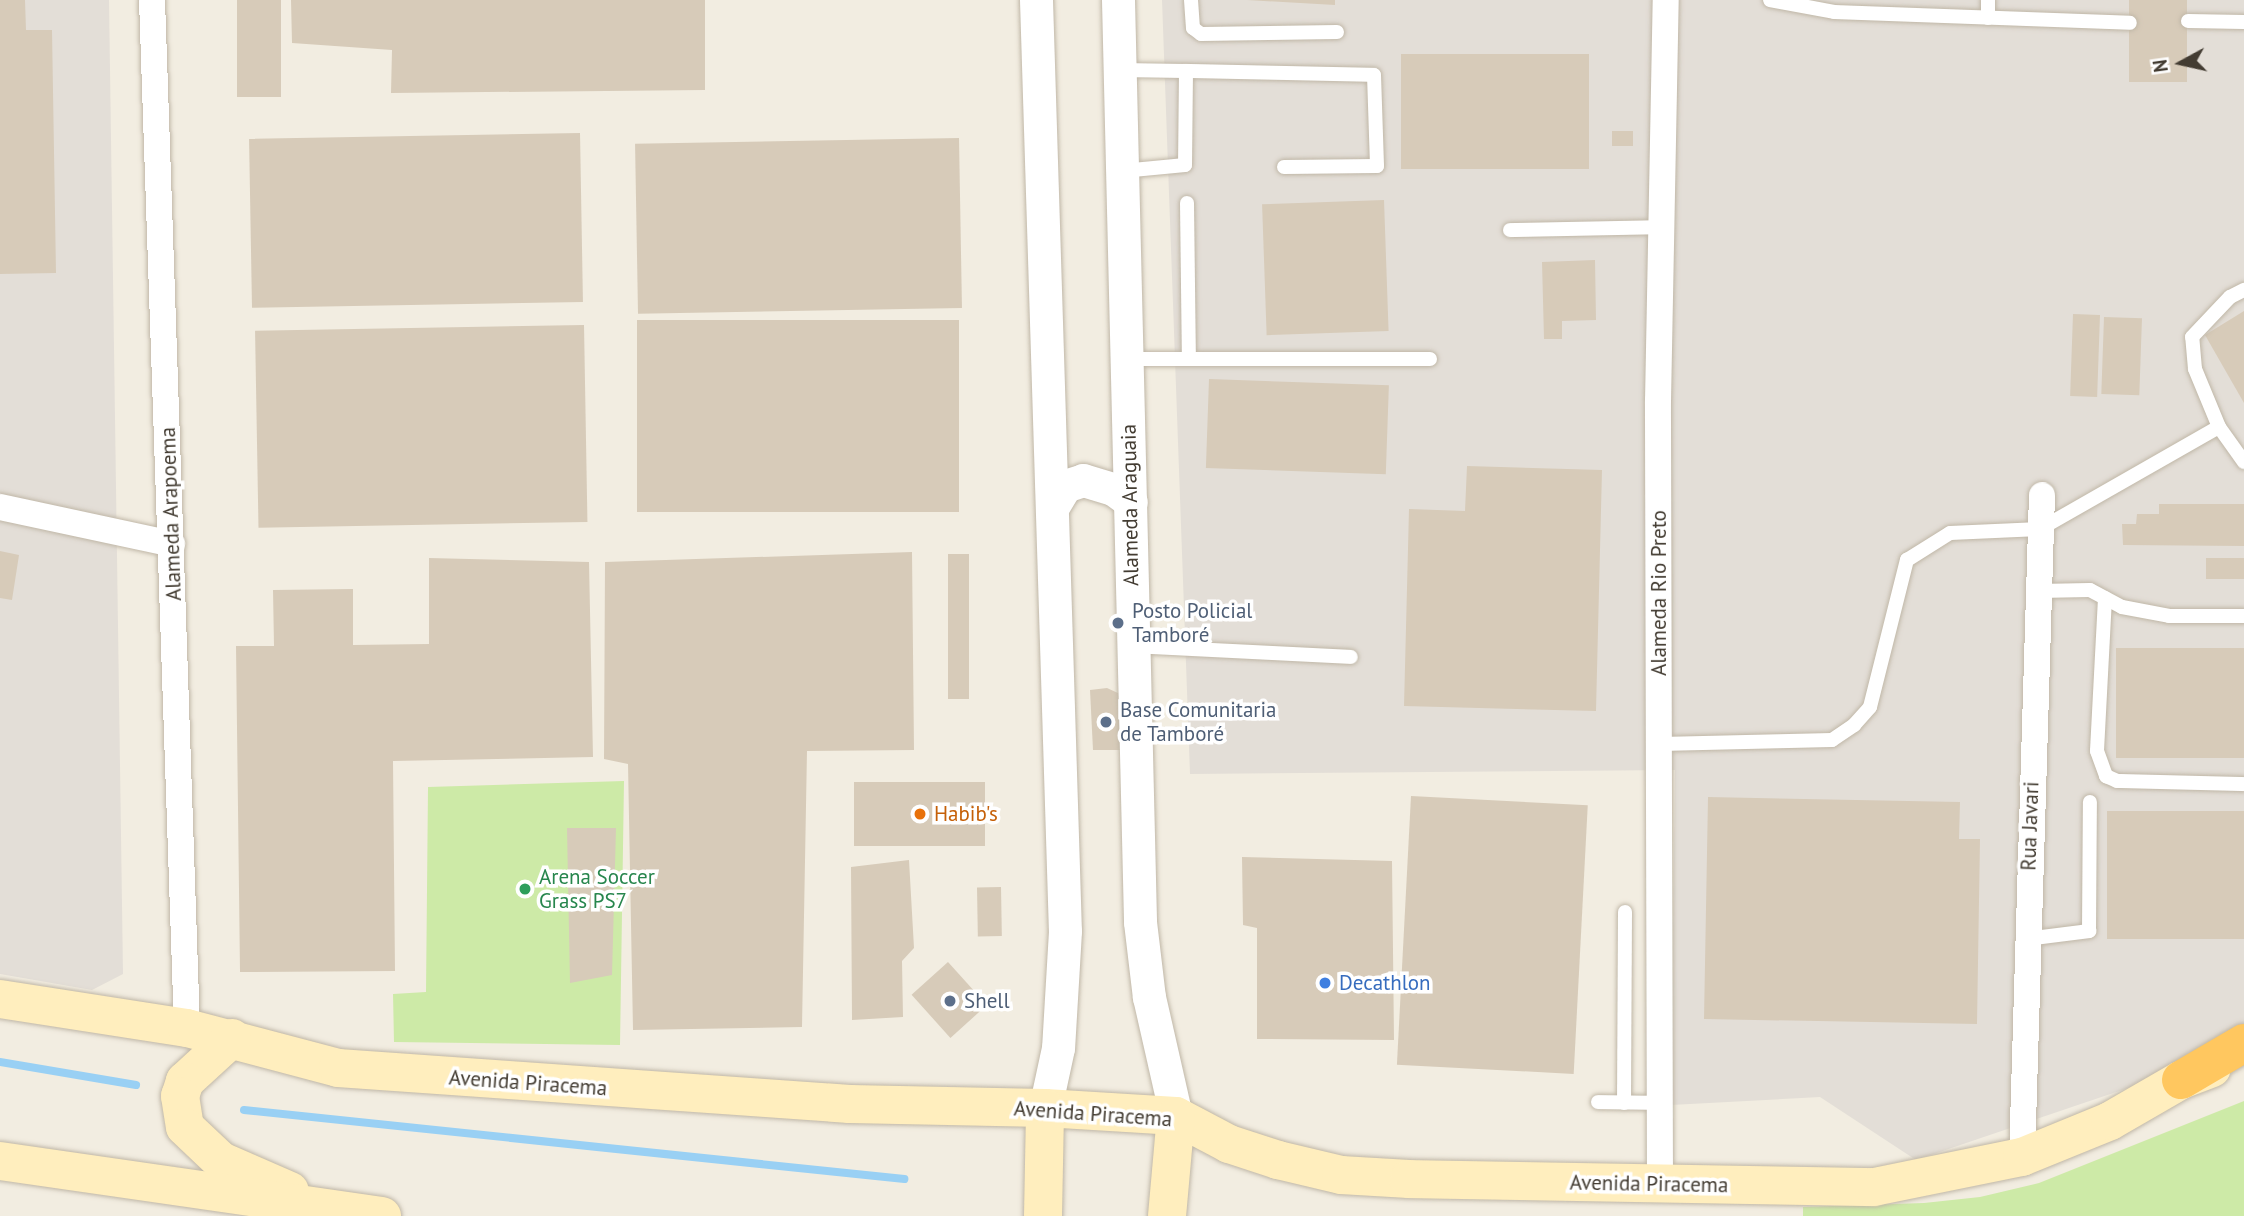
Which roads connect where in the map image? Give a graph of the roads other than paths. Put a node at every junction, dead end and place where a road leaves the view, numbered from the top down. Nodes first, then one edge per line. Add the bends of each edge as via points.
1 (152, 0) edge
2 (1036, 0) edge
3 (1118, 0) edge
4 (1191, 0) edge
5 (1666, 0) edge
6 (1770, 0) edge
7 (1988, 0) edge
8 (1988, 18) junction
9 (2188, 21) dead end
10 (2244, 22) edge
11 (2130, 23) dead end
12 (1337, 32) dead end
13 (1119, 70) junction
14 (1186, 71) junction
15 (1284, 167) dead end
16 (1122, 171) junction
17 (1187, 203) dead end
18 (1662, 227) junction
19 (1510, 230) dead end
20 (2244, 290) edge
21 (1127, 359) junction
22 (1189, 359) junction
23 (1430, 359) dead end
24 (2219, 427) junction
25 (2244, 463) edge
26 (2042, 495) dead end
27 (1131, 502) junction
28 (0, 507) edge
29 (1052, 508) junction
30 (2040, 529) junction
31 (172, 544) junction
32 (2038, 591) junction
33 (2105, 598) junction
34 (2244, 616) edge
35 (1132, 646) junction
36 (1351, 657) dead end
37 (1660, 744) junction
38 (2244, 784) edge
39 (2090, 802) dead end
40 (1625, 912) dead end
41 (2026, 939) junction
42 (0, 999) edge
43 (187, 1028) junction
44 (232, 1038) junction
45 (2244, 1043) edge
46 (2244, 1056) edge
47 (2181, 1080) junction
48 (1598, 1102) dead end
49 (1624, 1103) junction
50 (1661, 1103) junction
51 (1045, 1108) junction
52 (1176, 1116) junction
53 (2022, 1157) junction
54 (0, 1161) edge
55 (1660, 1185) junction
56 (331, 1209) junction
57 (382, 1216) edge
58 (1043, 1216) edge
59 (1167, 1216) edge

1 - 31 street, Alameda Arapoema
2 - 29 street
3 - 13 street, Alameda Araguaia
4 - 12 lane via 1193,28 1201,34
5 - 18 street, Alameda Rio Preto
6 - 8 lane via 1834,12
7 - 8 lane
8 - 11 lane
9 - 10 lane
13 - 14 lane
13 - 16 street, Alameda Araguaia
14 - 15 lane via 1374,75 1377,166
14 - 16 lane via 1185,165
16 - 21 street, Alameda Araguaia
17 - 22 lane
18 - 19 lane
18 - 37 street, Alameda Rio Preto
20 - 24 lane via 2230,297 2192,337 2195,369
21 - 22 lane
21 - 27 street, Alameda Araguaia
22 - 23 lane
24 - 25 lane
24 - 30 lane
26 - 30 street, Rua Javari
27 - 29 street via 1113,488 1083,480 1065,486
27 - 35 street, Alameda Araguaia
28 - 31 street
29 - 51 street via 1065,931 1058,1048
30 - 32 street, Rua Javari
30 - 37 lane via 1950,533 1907,560 1870,707 1832,740
31 - 43 street, Alameda Arapoema
32 - 33 lane via 2090,590
32 - 41 street, Rua Javari
33 - 34 lane via 2122,607 2169,616
33 - 38 lane via 2097,751 2106,775 2117,781
35 - 36 lane
35 - 52 street, Alameda Araguaia via 1140,922 1149,996
37 - 50 street, Alameda Rio Preto
39 - 41 lane via 2089,930
40 - 49 lane
41 - 53 street, Rua Javari
42 - 43 main road, Avenida Piracema
43 - 44 main road, Avenida Piracema
44 - 51 main road, Avenida Piracema via 281,1056 338,1068 493,1082 850,1104
44 - 56 main road via 185,1081 180,1096 185,1126 221,1161
45 - 47 highway
46 - 47 main road, Avenida Piracema
47 - 53 main road, Avenida Piracema via 2110,1121
48 - 49 lane
49 - 50 lane
50 - 55 street, Alameda Rio Preto
51 - 52 main road, Avenida Piracema
51 - 58 main road
52 - 55 main road, Avenida Piracema via 1229,1144 1342,1175
52 - 59 main road, Alameda Araguaia
53 - 55 main road, Avenida Piracema via 1874,1186
54 - 56 main road
56 - 57 main road

